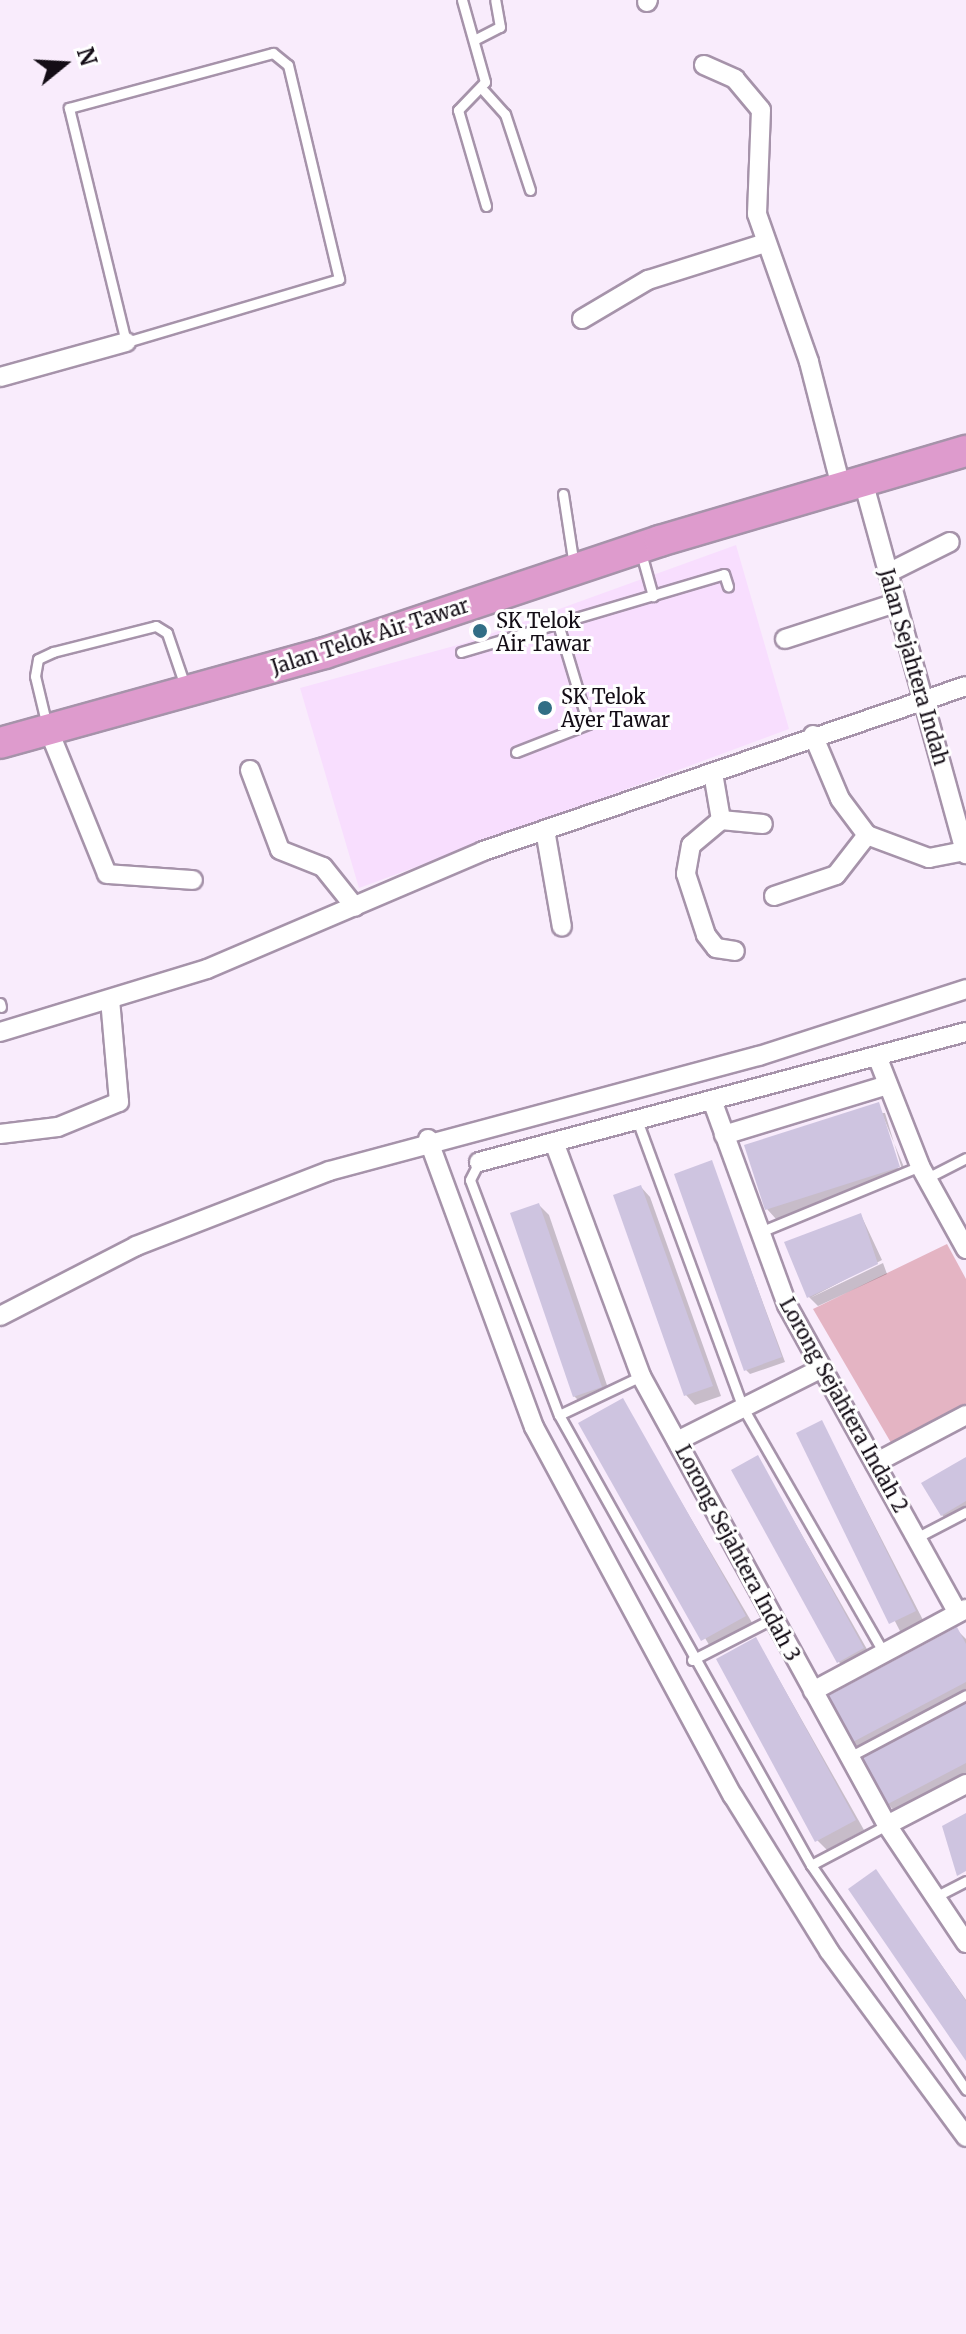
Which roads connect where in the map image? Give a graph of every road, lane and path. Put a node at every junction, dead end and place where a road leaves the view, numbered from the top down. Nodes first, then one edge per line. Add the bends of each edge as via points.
1 (462, 0) edge
2 (495, 0) edge
3 (474, 40) junction
4 (704, 65) dead end
5 (484, 91) junction
6 (530, 190) dead end
7 (486, 206) dead end
8 (765, 243) junction
9 (582, 319) dead end
10 (126, 342) junction
11 (0, 377) edge
12 (966, 451) edge
13 (852, 484) junction
14 (563, 494) dead end
15 (950, 542) dead end
16 (640, 547) junction
17 (574, 569) junction
18 (888, 573) junction
19 (728, 586) dead end
20 (653, 596) junction
21 (896, 603) junction
22 (558, 624) junction
23 (785, 639) dead end
24 (461, 652) dead end
25 (966, 686) edge
26 (187, 693) junction
27 (923, 699) junction
28 (49, 731) junction
29 (813, 735) junction
30 (0, 743) edge
31 (516, 752) dead end
32 (250, 770) dead end
33 (713, 773) junction
34 (721, 820) junction
35 (763, 824) dead end
36 (545, 830) junction
37 (867, 835) junction
38 (966, 852) edge
39 (193, 880) dead end
40 (774, 896) dead end
41 (355, 907) junction
42 (562, 927) dead end
43 (735, 951) dead end
44 (966, 989) edge
45 (110, 1000) junction
46 (0, 1032) edge
47 (966, 1032) edge
48 (877, 1056) junction
49 (888, 1085) junction
50 (712, 1100) junction
51 (637, 1120) junction
52 (0, 1134) edge
53 (724, 1135) junction
54 (428, 1139) junction
55 (554, 1142) junction
56 (966, 1158) edge
57 (479, 1162) joint
58 (924, 1172) junction
59 (760, 1232) junction
60 (966, 1249) edge
61 (0, 1316) edge
62 (822, 1368) junction
63 (641, 1376) junction
64 (743, 1408) junction
65 (559, 1415) junction
66 (966, 1415) edge
67 (677, 1441) junction
68 (875, 1463) junction
69 (966, 1512) edge
70 (916, 1538) junction
71 (963, 1617) edge
72 (774, 1618) junction
73 (884, 1653) junction
74 (692, 1660) junction
75 (813, 1691) junction
76 (966, 1695) edge
77 (849, 1757) junction
78 (966, 1784) edge
79 (887, 1825) junction
80 (811, 1865) junction
81 (966, 1881) edge
82 (935, 1897) junction
83 (966, 1943) edge
84 (966, 2090) edge
85 (966, 2137) edge

1 - 3 lane
2 - 3 lane via 500,27
3 - 5 lane
4 - 8 street, Jalan Sejahtera Indah via 735,79 761,110 753,189
5 - 6 lane via 505,114
5 - 7 lane via 458,110
8 - 9 street via 648,280
8 - 13 street, Jalan Sejahtera Indah
10 - 10 lane via 69,108 280,54 338,256 339,279
10 - 11 street
12 - 13 main road, Jalan Telok Air Tawar
13 - 16 main road, Jalan Telok Air Tawar
13 - 18 street, Jalan Sejahtera Indah
14 - 17 lane
15 - 18 street
16 - 17 main road, Jalan Telok Air Tawar
16 - 20 lane
17 - 26 main road, Jalan Telok Air Tawar
18 - 21 street, Jalan Sejahtera Indah
19 - 20 lane via 724,574
20 - 22 lane
21 - 23 street
21 - 27 street, Jalan Sejahtera Indah
22 - 24 lane
22 - 31 lane via 588,724
25 - 27 street
26 - 28 main road, Jalan Telok Air Tawar
26 - 28 lane via 167,633 136,628 38,659 35,676
27 - 29 street
27 - 38 street, Jalan Sejahtera Indah
28 - 30 main road, Jalan Telok Air Tawar
28 - 39 street via 107,874
29 - 33 street
29 - 37 street via 840,799
32 - 41 street via 280,850 323,867
33 - 34 street
33 - 36 street
34 - 35 street
34 - 43 street via 691,845 686,874 706,935 716,948
36 - 41 street
36 - 42 street
37 - 38 street via 929,858
37 - 40 street via 836,875
41 - 45 street via 263,948
44 - 54 street via 759,1056
45 - 46 street
45 - 52 street via 121,1085 114,1108 58,1127
47 - 48 street
48 - 49 street
48 - 50 street
49 - 53 street
49 - 58 street
50 - 51 street
50 - 53 street, Lorong Sejahtera Indah 2
51 - 55 street
51 - 64 lane
53 - 59 street, Lorong Sejahtera Indah 2
54 - 61 street via 234,1205
54 - 85 street via 534,1427 733,1796 821,1939
55 - 57 street
55 - 63 street, Lorong Sejahtera Indah 3
56 - 58 lane
57 - 65 lane via 470,1180
58 - 59 lane
58 - 60 street
59 - 62 street, Lorong Sejahtera Indah 2 via 787,1305
62 - 64 street
62 - 68 street, Lorong Sejahtera Indah 2
63 - 65 lane
63 - 67 street, Lorong Sejahtera Indah 3
64 - 67 street
64 - 73 lane
65 - 74 lane
66 - 68 street
67 - 72 street, Lorong Sejahtera Indah 3
68 - 70 street, Lorong Sejahtera Indah 2
69 - 70 lane
70 - 71 street, Lorong Sejahtera Indah 2
71 - 73 street
72 - 74 lane
72 - 75 street, Lorong Sejahtera Indah 3
73 - 75 street
74 - 80 lane
75 - 77 street, Lorong Sejahtera Indah 3
76 - 77 lane
77 - 79 street, Lorong Sejahtera Indah 3
78 - 79 street
79 - 80 lane
79 - 82 street, Lorong Sejahtera Indah 3
80 - 84 lane
81 - 82 lane
82 - 83 street, Lorong Sejahtera Indah 3

